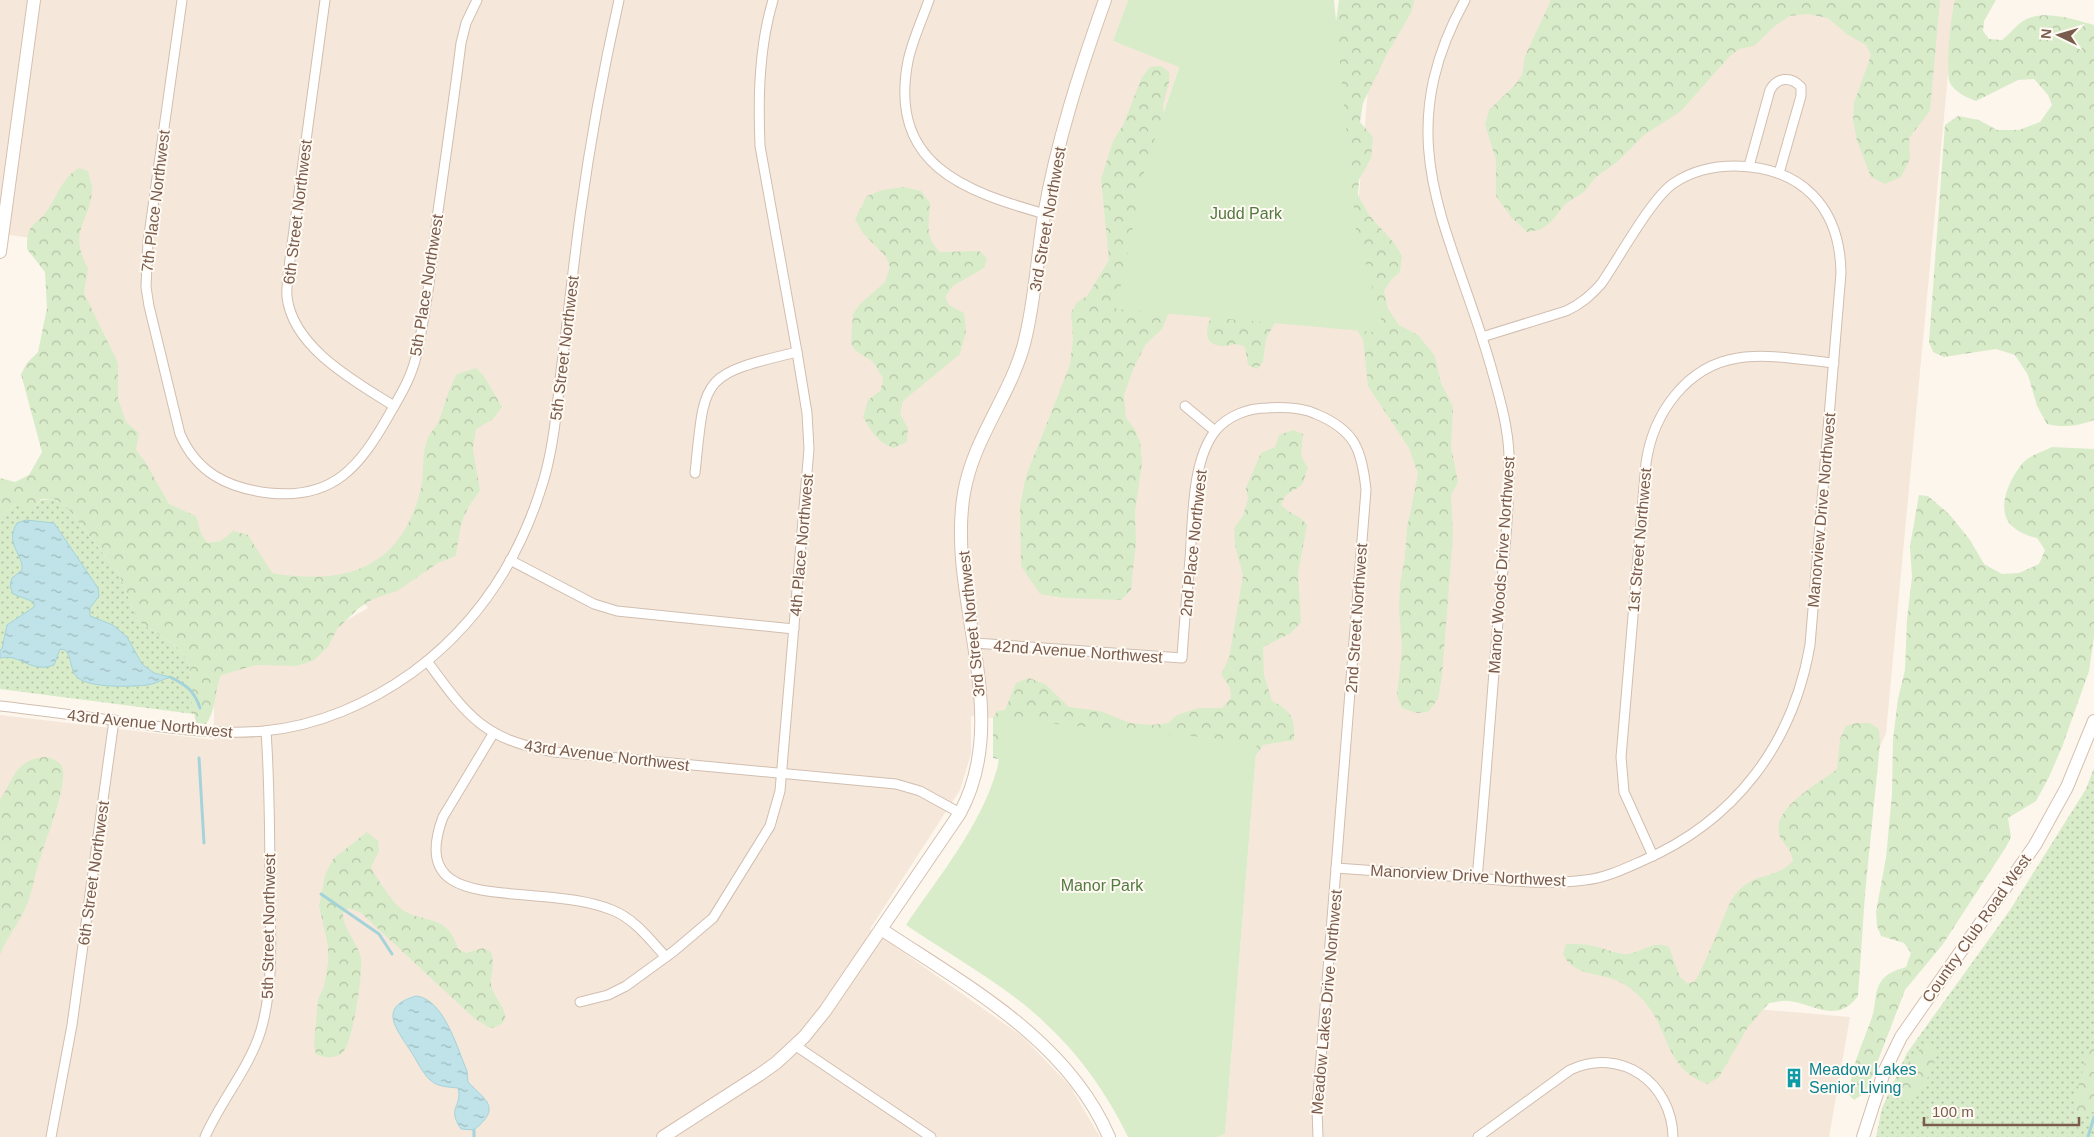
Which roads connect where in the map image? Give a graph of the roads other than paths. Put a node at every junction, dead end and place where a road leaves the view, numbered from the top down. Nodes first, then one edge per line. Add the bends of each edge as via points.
1 (34, 0) edge
2 (182, 0) edge
3 (325, 0) edge
4 (477, 0) edge
5 (619, 0) edge
6 (773, 0) edge
7 (929, 0) edge
8 (1105, 0) edge
9 (1465, 0) edge
10 (1749, 166) junction
11 (1779, 173) junction
12 (1045, 214) junction
13 (0, 252) edge
14 (1482, 337) junction
15 (797, 352) junction
16 (1834, 363) junction
17 (394, 406) junction
18 (1185, 406) dead end
19 (1294, 408) joint
20 (1215, 431) junction
21 (695, 473) dead end
22 (270, 493) joint
23 (510, 560) junction
24 (794, 629) junction
25 (974, 643) junction
26 (1182, 658) joint
27 (427, 661) junction
28 (0, 706) edge
29 (114, 720) junction
30 (2094, 721) edge
31 (266, 731) junction
32 (493, 734) junction
33 (782, 774) junction
34 (960, 813) junction
35 (1653, 856) junction
36 (1336, 868) junction
37 (1477, 878) junction
38 (881, 929) junction
39 (666, 957) junction
40 (580, 1002) dead end
41 (796, 1046) junction
42 (206, 1136) edge
43 (51, 1137) edge
44 (217, 1137) edge
45 (663, 1137) edge
46 (931, 1137) edge
47 (1109, 1137) edge
48 (1318, 1137) edge
49 (1478, 1137) edge
50 (1674, 1137) edge
51 (1863, 1137) edge

1 - 13 street
2 - 22 street, 7th Place Northwest via 148,242 148,306 180,434 187,450 197,463 222,481 235,487
3 - 17 street, 6th Street Northwest via 287,297 300,328 320,354 349,378
4 - 17 street, 5th Place Northwest via 461,43 416,358
5 - 23 street, 5th Street Northwest via 593,131 552,443 539,495
6 - 15 street, 4th Place Northwest via 762,62 760,146
7 - 12 street via 908,60 904,90 906,116 917,143 943,170 970,188 994,199
8 - 12 street, 3rd Street Northwest via 1065,123
9 - 14 street, Manor Woods Drive Northwest via 1438,60 1428,115 1427,145 1439,214
10 - 11 street, Manorview Drive Northwest
10 - 11 street via 1770,90 1774,83 1790,80 1801,87 1801,96
10 - 14 street, Manorview Drive Northwest via 1709,169 1690,174 1672,184 1658,198 1590,297 1566,310
11 - 16 street, Manorview Drive Northwest via 1812,193 1825,209 1836,233 1841,272
12 - 25 street, 3rd Street Northwest via 1024,344 1017,367 980,444 964,493 963,574
14 - 37 street, Manor Woods Drive Northwest via 1503,409 1508,436 1508,470
15 - 21 street via 736,368 715,380 702,407
15 - 24 street, 4th Place Northwest via 809,449
16 - 35 street, Manorview Drive Northwest via 1810,645 1799,696 1762,767 1743,790 1704,826
16 - 35 street, 1st Street Northwest via 1752,356 1721,362 1683,388 1662,411 1649,441 1621,757 1624,792
17 - 22 street, 5th Place Northwest via 376,437 349,472 335,482 287,494
18 - 20 street
19 - 20 street, 2nd Place Northwest via 1250,410 1232,417
19 - 36 street, 2nd Street Northwest via 1312,412 1340,426 1360,451 1364,467 1366,490
20 - 26 street, 2nd Place Northwest via 1202,459 1196,483
23 - 24 street via 594,604 617,611
23 - 27 street, 5th Street Northwest via 480,609 459,634
24 - 33 street, 4th Place Northwest
25 - 26 street, 42nd Avenue Northwest
25 - 34 street, 3rd Street Northwest via 980,751 974,781
27 - 31 street, 43rd Avenue Northwest via 366,701 310,722
27 - 32 street, 43rd Avenue Northwest via 463,710
28 - 29 street, 43rd Avenue Northwest
29 - 31 street, 43rd Avenue Northwest via 227,733
29 - 43 street, 6th Street Northwest via 72,1025
30 - 51 street, Country Club Road West via 2067,787 2035,845 1901,1037 1884,1072
31 - 42 street, 5th Street Northwest via 270,798 271,956 268,999 261,1030 246,1066
32 - 33 street, 43rd Avenue Northwest via 520,745 554,752
32 - 39 street via 438,832 436,855 445,875 454,883 478,891 576,900 612,910 640,928
33 - 34 street, 43rd Avenue Northwest via 909,787
33 - 39 street, 4th Place Northwest via 773,817 713,918
34 - 38 street, 3rd Street Northwest
35 - 37 street, Manorview Drive Northwest via 1587,880
36 - 37 street, Manorview Drive Northwest
36 - 48 street, Meadow Lakes Drive Northwest via 1317,1108
38 - 41 street, 3rd Street Northwest via 825,1011
38 - 47 street via 998,1008 1029,1033 1070,1076
39 - 40 street, 4th Place Northwest via 626,986 602,997
41 - 45 street, 3rd Street Northwest via 759,1075
41 - 46 street
42 - 44 street
49 - 50 street via 1570,1070 1582,1064 1606,1062 1632,1069 1660,1093 1671,1114

